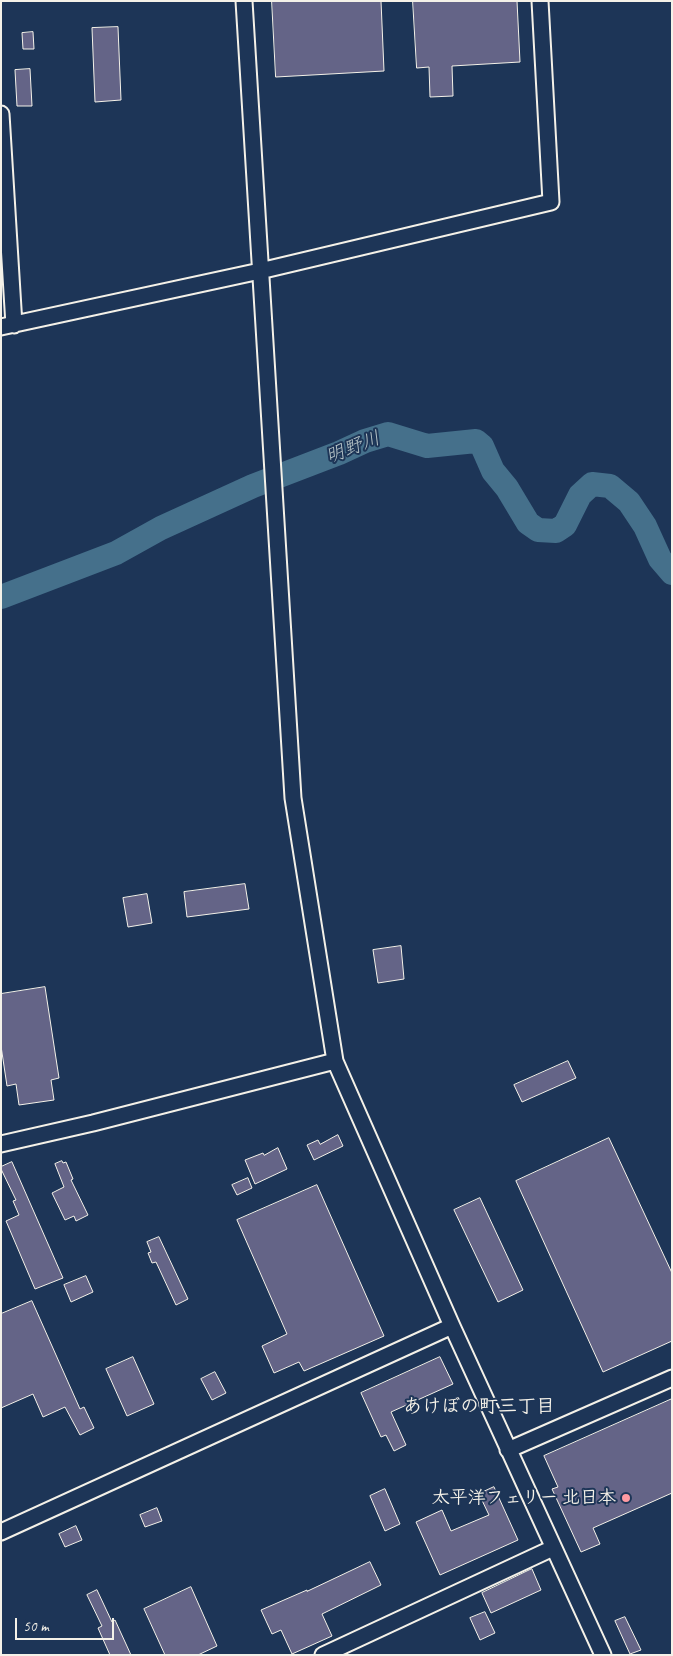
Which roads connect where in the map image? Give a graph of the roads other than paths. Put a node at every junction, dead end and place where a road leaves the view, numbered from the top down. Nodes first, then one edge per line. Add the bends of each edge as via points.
1 (244, 1) edge
2 (540, 1) edge
3 (1, 114) edge
4 (260, 271) junction
5 (7, 326) edge
6 (335, 1061) junction
7 (1, 1144) edge
8 (452, 1326) junction
9 (672, 1378) edge
10 (508, 1450) junction
11 (1, 1532) edge
12 (553, 1548) junction
13 (322, 1655) edge
14 (603, 1655) edge

1 - 4 street
2 - 4 street via 551,202
3 - 5 street
4 - 5 street
4 - 6 street via 293,798
6 - 7 street
6 - 8 street
8 - 10 street
8 - 11 street
9 - 10 street
10 - 12 street
12 - 13 street
12 - 14 street

